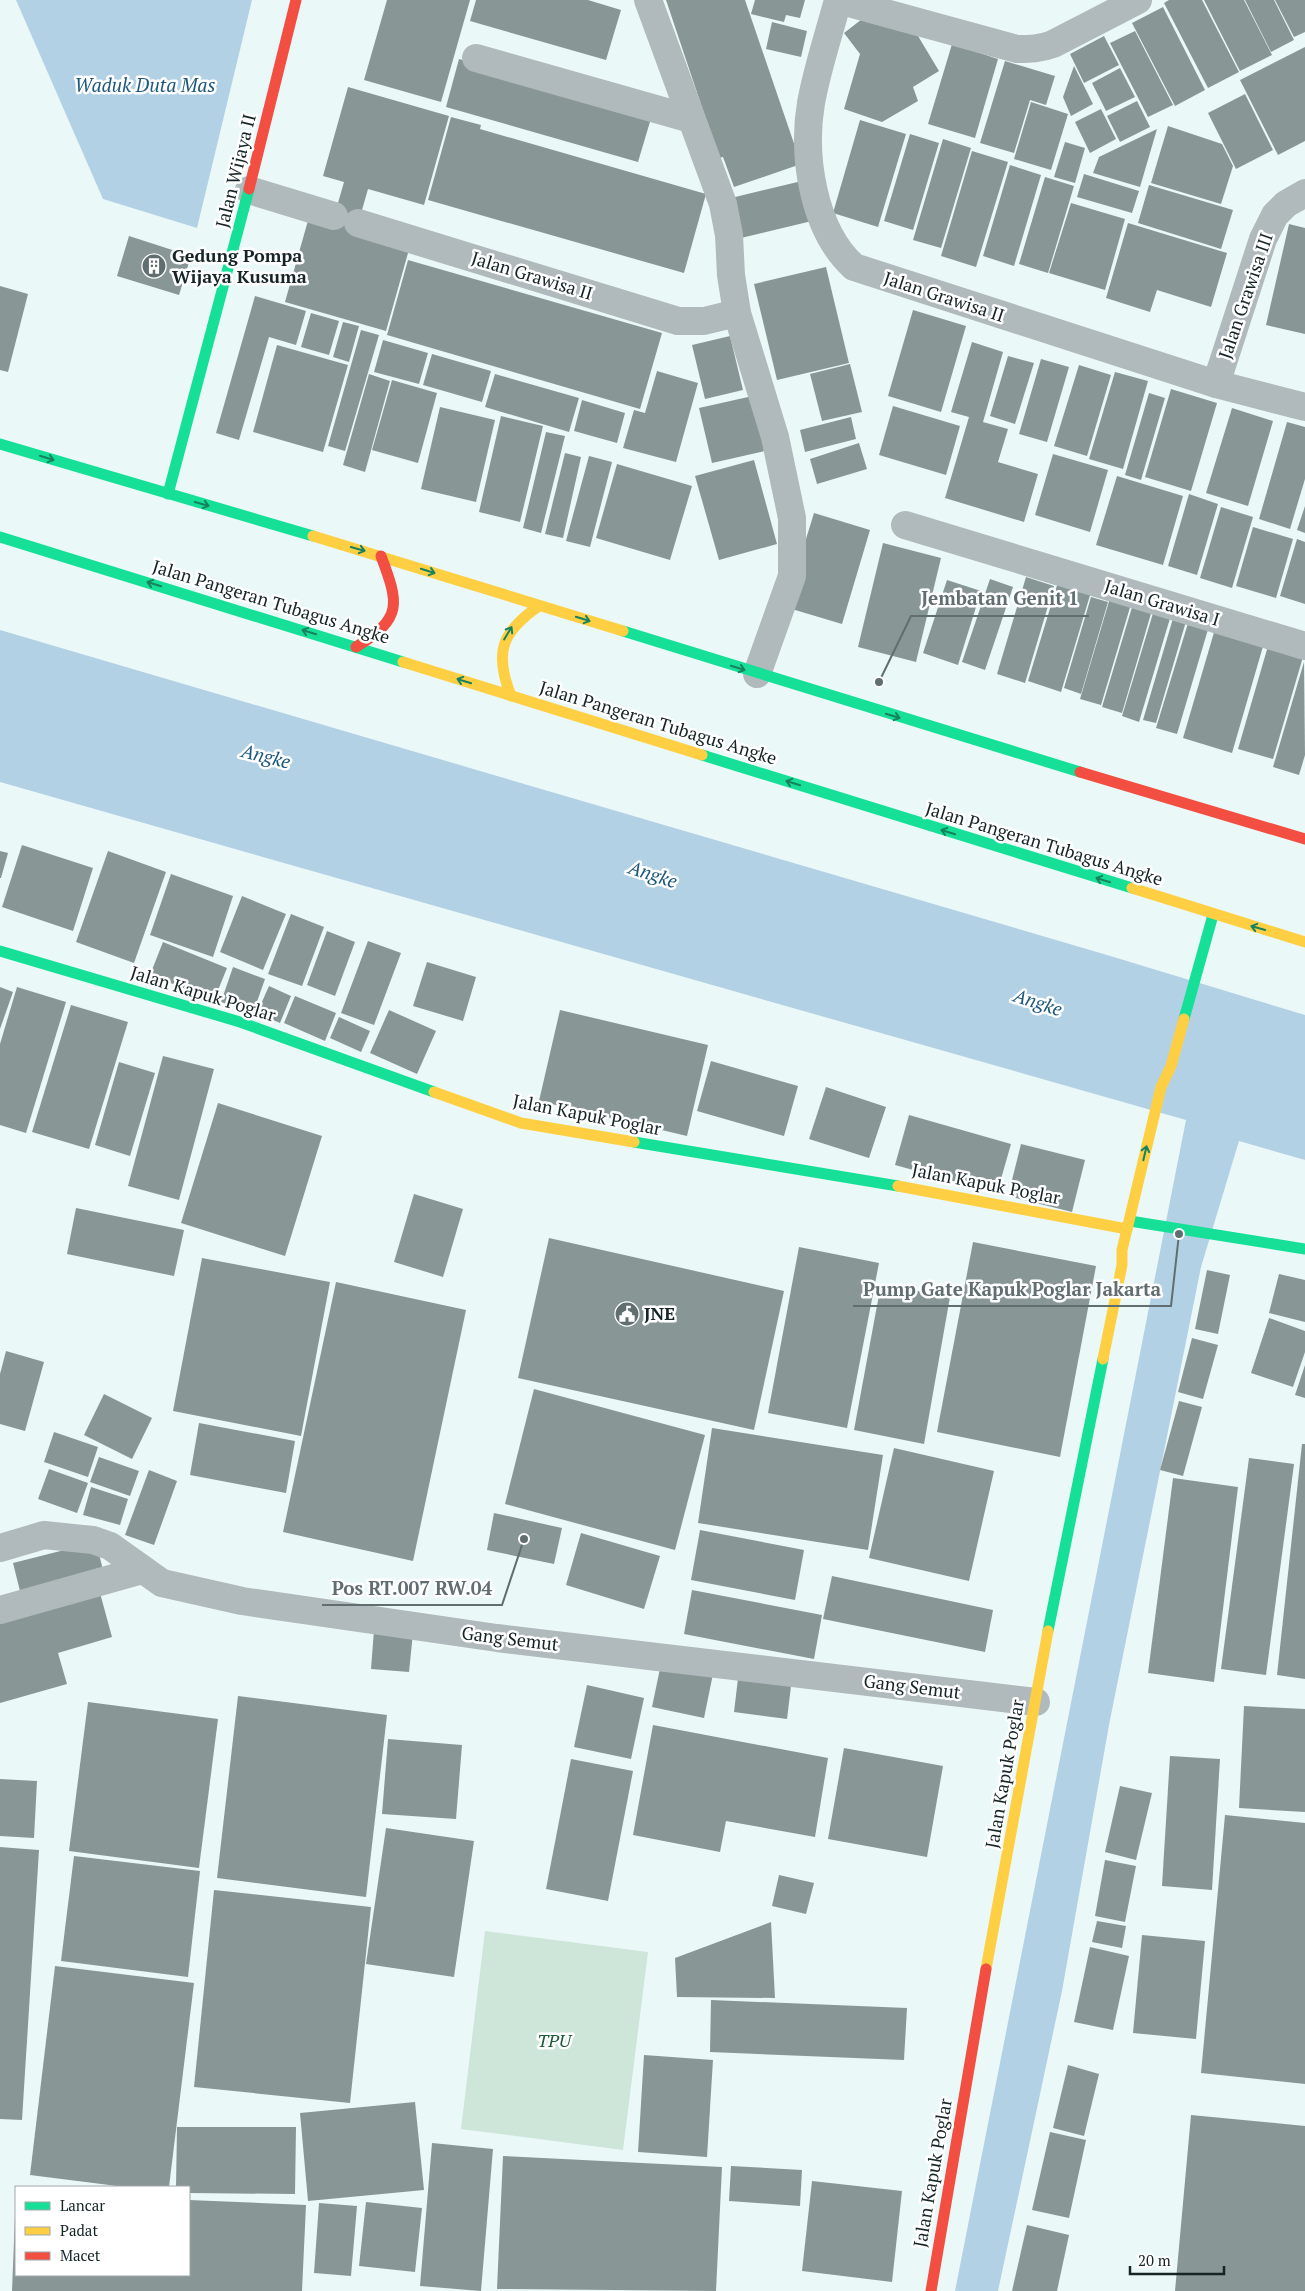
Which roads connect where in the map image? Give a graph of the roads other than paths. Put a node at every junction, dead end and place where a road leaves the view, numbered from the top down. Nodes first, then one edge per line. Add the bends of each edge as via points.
1 (296, 0) edge
2 (648, 0) edge
3 (838, 0) edge
4 (1138, 0) edge
5 (476, 58) dead end
6 (691, 119) junction
7 (250, 190) junction
8 (1305, 193) edge
9 (737, 313) junction
10 (1216, 384) junction
11 (1305, 407) edge
12 (0, 444) edge
13 (168, 494) junction
14 (905, 525) dead end
15 (0, 537) edge
16 (381, 556) junction
17 (539, 606) junction
18 (1305, 646) edge
19 (356, 647) junction
20 (757, 674) junction
21 (511, 696) junction
22 (1305, 839) edge
23 (1213, 915) junction
24 (1305, 942) edge
25 (0, 951) edge
26 (1171, 1066) junction
27 (1173, 1089) dead end
28 (1145, 1208) dead end
29 (1137, 1224) junction
30 (1305, 1249) edge
31 (0, 1548) edge
32 (142, 1570) junction
33 (0, 1610) edge
34 (1036, 1702) junction
35 (931, 2291) edge

1 - 7 street, Jalan Wijaya II
2 - 6 street
3 - 4 street via 1017,49 1039,49 1053,44
3 - 10 street, Jalan Grawisa II via 811,102 809,142 822,216 843,257 854,267 870,274
5 - 6 street
6 - 9 street via 723,204
7 - 9 street, Jalan Grawisa II via 678,321 704,321
7 - 13 street, Jalan Wijaya II
8 - 10 street, Jalan Grawisa III via 1286,204 1275,216 1263,239
9 - 20 street via 775,438 792,518 792,576
10 - 11 street, Jalan Grawisa II
12 -> 13 street
13 -> 16 street
14 - 18 street, Jalan Grawisa I
19 -> 15 street, Jalan Pangeran Tubagus Angke
16 -> 17 street
16 - 19 street via 395,595 394,612 376,636
17 -> 20 street
21 -> 17 street via 501,676 503,641 512,626
21 -> 19 street, Jalan Pangeran Tubagus Angke
20 -> 22 street
23 -> 21 street, Jalan Pangeran Tubagus Angke
24 -> 23 street, Jalan Pangeran Tubagus Angke
23 - 26 street
25 - 29 street, Jalan Kapuk Poglar via 240,1022 520,1123
26 - 27 street
29 -> 26 street, Jalan Kapuk Poglar via 1134,1200 1161,1087
28 - 29 street, Jalan Kapuk Poglar
29 - 30 street
29 - 34 street, Jalan Kapuk Poglar via 1122,1250 1122,1265
31 - 32 street, Gang Semut via 44,1536 93,1540 110,1546
32 - 33 street
32 - 34 street, Gang Semut via 162,1583 242,1601 377,1622
34 - 35 street, Jalan Kapuk Poglar via 976,2021

